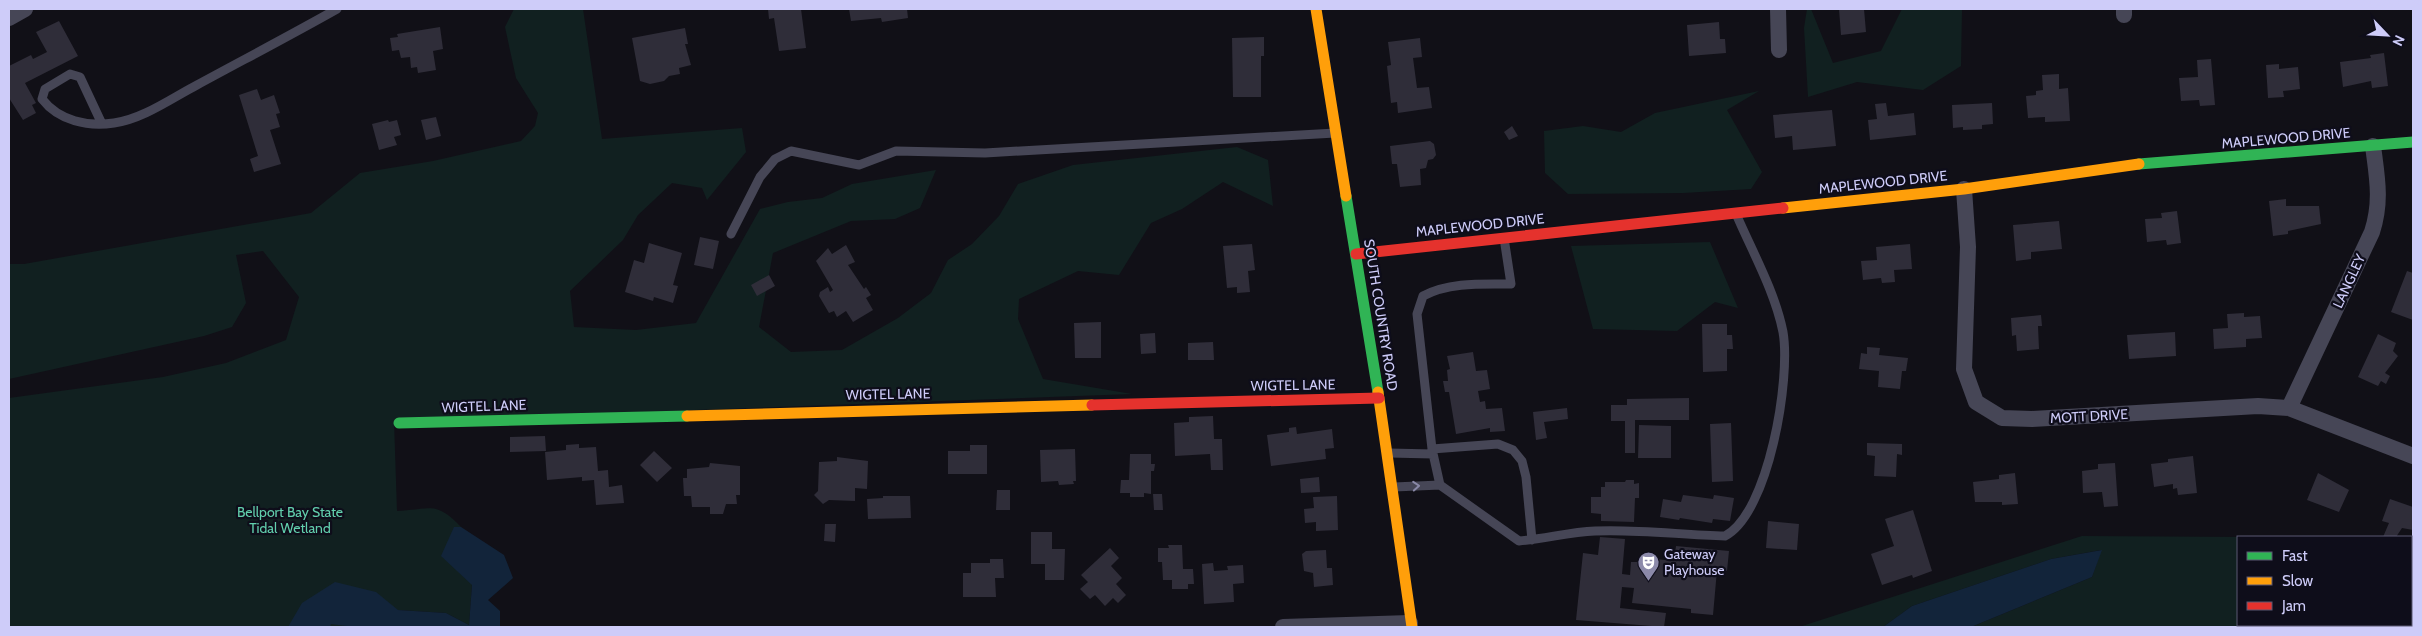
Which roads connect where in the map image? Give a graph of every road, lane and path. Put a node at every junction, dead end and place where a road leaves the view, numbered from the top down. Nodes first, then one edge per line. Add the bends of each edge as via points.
1 (24, 9) edge
2 (337, 9) edge
3 (1316, 9) edge
4 (1778, 9) edge
5 (9, 18) edge
6 (1779, 50) dead end
7 (102, 124) junction
8 (1335, 133) junction
9 (2413, 142) edge
10 (2373, 146) junction
11 (1964, 189) junction
12 (1736, 213) junction
13 (731, 234) dead end
14 (1504, 238) junction
15 (1356, 254) junction
16 (1378, 398) junction
17 (2288, 408) junction
18 (399, 423) dead end
19 (1433, 451) junction
20 (1386, 453) junction
21 (2413, 456) edge
22 (1440, 484) junction
23 (1391, 488) junction
24 (1532, 540) junction
25 (1411, 625) edge
26 (1283, 627) edge

1 - 5 street
2 - 7 lane via 154,108 130,119
3 - 8 street, SOUTH COUNTRY ROAD
4 - 6 street
7 - 7 lane via 58,115 42,100 45,89 70,74 80,77
8 - 13 lane via 985,153 896,151 859,164 791,151 775,159 760,177
8 - 15 street, SOUTH COUNTRY ROAD
9 - 10 street, MAPLEWOOD DRIVE
10 - 11 street, MAPLEWOOD DRIVE via 2132,165
10 - 17 street, LANGLEY via 2379,191 2378,212 2372,232
11 - 12 street, MAPLEWOOD DRIVE
11 - 17 street, MOTT DRIVE via 1968,246 1964,369 1976,402 2002,418 2032,419 2258,406
12 - 14 street, MAPLEWOOD DRIVE
12 - 24 lane via 1770,290 1783,333 1784,376 1776,425 1760,490 1749,512 1735,531 1725,536 1596,531 1562,533
14 - 15 street, MAPLEWOOD DRIVE
14 - 19 lane via 1511,284 1436,289 1423,296 1416,314
15 - 16 street, SOUTH COUNTRY ROAD
16 - 18 street, WIGTEL LANE
16 - 20 street, SOUTH COUNTRY ROAD
17 - 21 street, MOTT DRIVE
19 - 20 lane
19 - 22 lane
19 - 24 lane via 1498,444 1513,450 1522,461 1526,477
20 - 23 street, SOUTH COUNTRY ROAD
23 -> 22 lane
22 - 24 lane via 1519,541
23 - 25 street, SOUTH COUNTRY ROAD
25 - 26 street

